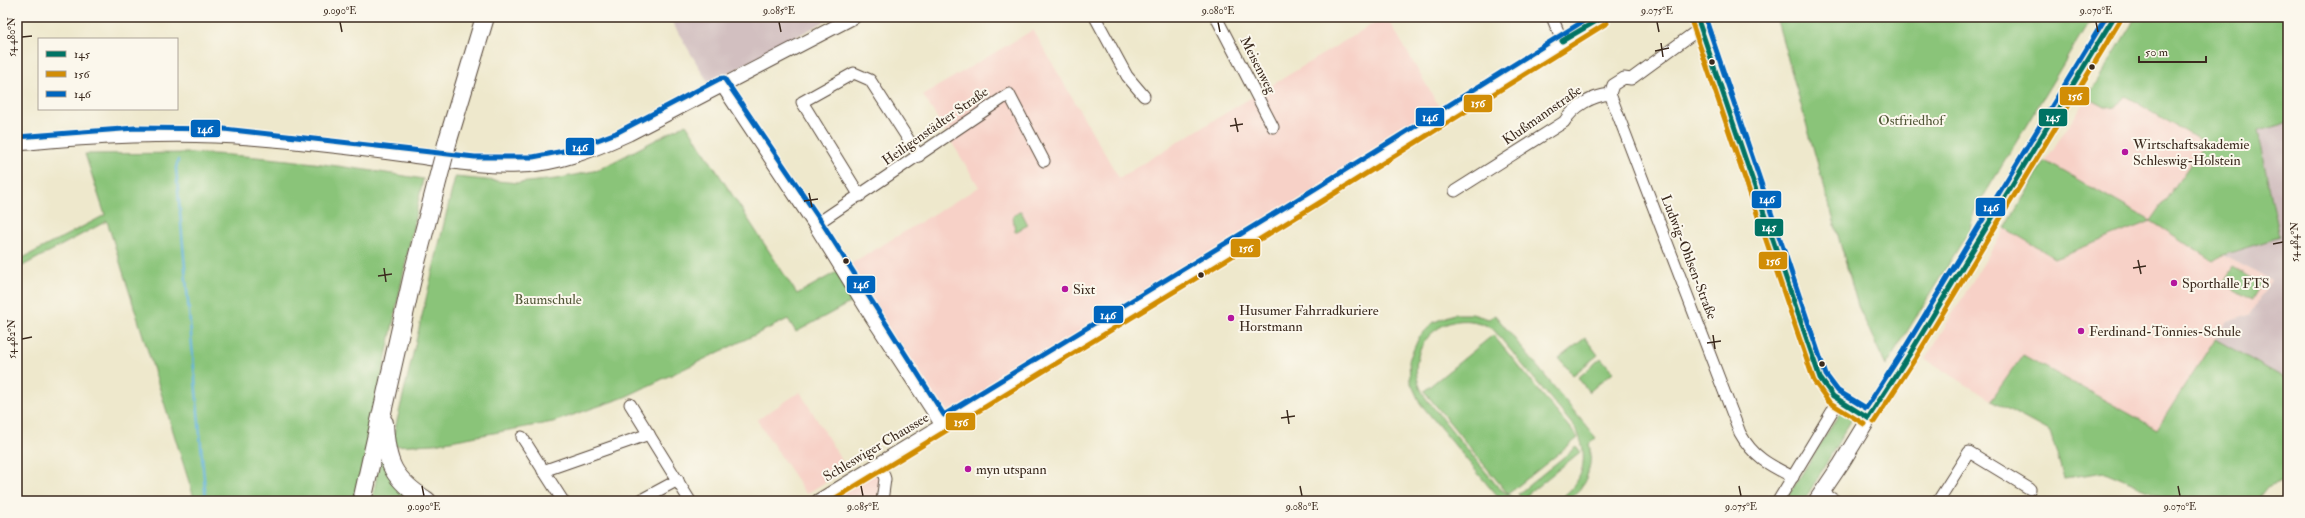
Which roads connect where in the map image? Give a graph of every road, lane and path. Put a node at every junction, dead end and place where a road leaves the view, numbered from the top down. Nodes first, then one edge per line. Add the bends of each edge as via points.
1 (485, 17) edge
2 (854, 17) edge
3 (1096, 17) edge
4 (1216, 17) edge
5 (1552, 17) edge
6 (1603, 17) edge
7 (1696, 17) edge
8 (2114, 17) edge
9 (1702, 27) junction
10 (1562, 41) junction
11 (722, 85) junction
12 (1610, 94) junction
13 (1144, 96) dead end
14 (1273, 127) dead end
15 (17, 144) edge
16 (920, 156) junction
17 (1044, 161) dead end
18 (1455, 191) dead end
19 (860, 196) junction
20 (815, 225) junction
21 (384, 398) junction
22 (1839, 400) junction
23 (630, 404) dead end
24 (1868, 418) junction
25 (942, 425) junction
26 (648, 434) junction
27 (522, 437) dead end
28 (880, 463) junction
29 (543, 471) junction
30 (1793, 477) junction
31 (678, 480) junction
32 (2030, 489) dead end
33 (1819, 496) edge
34 (362, 501) edge
35 (427, 501) edge
36 (563, 501) edge
37 (639, 501) edge
38 (690, 501) edge
39 (818, 501) edge
40 (882, 501) edge
41 (1778, 501) edge
42 (1836, 501) edge
43 (1938, 501) edge

1 - 21 highway, bridge via 448,140
2 - 11 street
3 - 13 street via 1127,76
4 - 14 street, Meisenweg
5 - 10 street
6 - 10 street, Schleswiger Chaussee
7 - 9 street
8 - 24 main road
9 - 12 street via 1631,79 1624,78 1613,85
9 - 22 street via 1820,378 1828,392
10 - 25 street, Schleswiger Chaussee via 1312,199
11 - 15 street via 593,151 554,161 519,166 470,164 251,138 190,134 143,134
11 - 20 street
12 - 18 street, Klußmannstraße via 1598,95 1571,112 1564,122
12 - 30 street, Ludwig-Ohlsen-Straße via 1740,433 1748,449 1766,463
16 - 17 street, Heiligenstädter Straße via 1009,94
16 - 19 street, Heiligenstädter Straße
16 - 19 street via 870,80 854,73 802,102
19 - 20 street, Heiligenstädter Straße
20 - 25 street
21 - 34 highway
21 - 35 highway via 386,446 393,471 406,488
22 - 24 street
22 - 30 street
23 - 26 street
24 - 33 main road
25 - 28 street, Schleswiger Chaussee
26 - 29 street
26 - 31 street
27 - 29 street
28 - 39 street, Schleswiger Chaussee
28 - 40 street via 885,479
29 - 36 street
30 - 41 street
31 - 37 street
31 - 38 street
32 - 43 street via 1969,452
33 - 42 street

